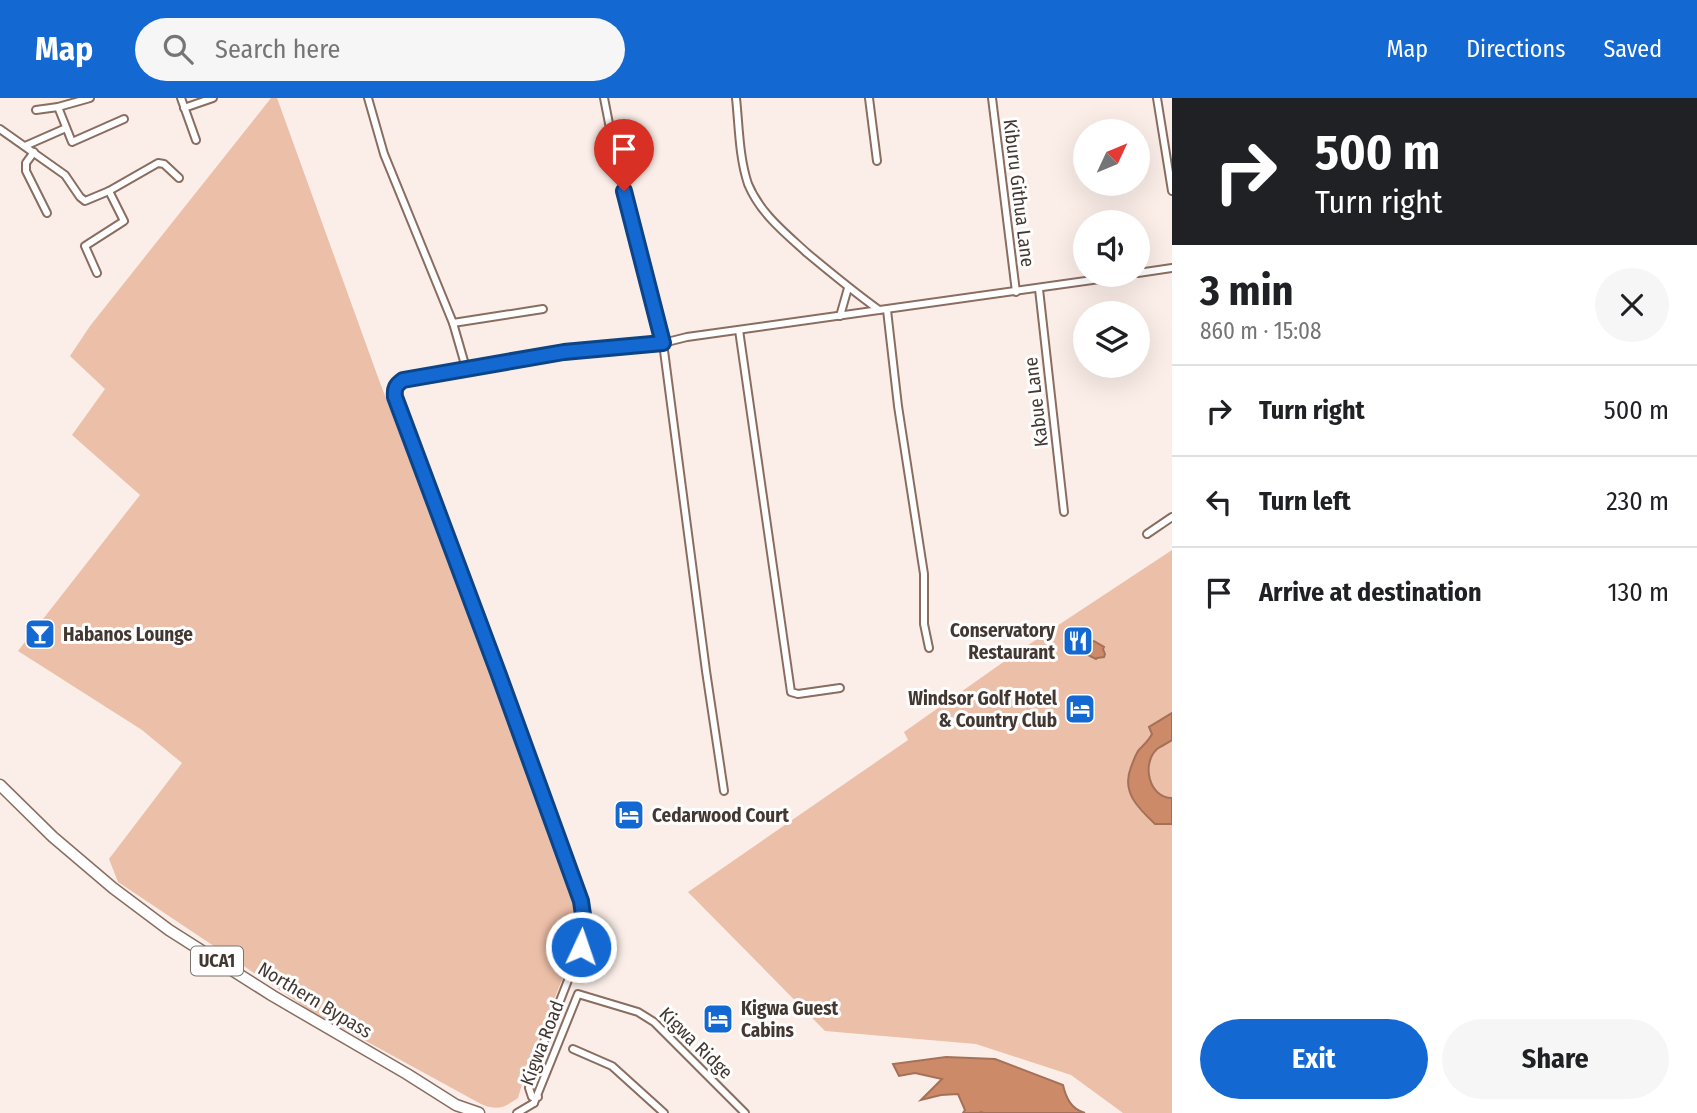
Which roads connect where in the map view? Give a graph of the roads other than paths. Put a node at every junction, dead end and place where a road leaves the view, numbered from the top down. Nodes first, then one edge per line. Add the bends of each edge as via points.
1 (90, 98) edge
2 (181, 98) edge
3 (213, 98) edge
4 (368, 98) edge
5 (604, 98) edge
6 (736, 98) edge
7 (869, 98) edge
8 (992, 98) edge
9 (1157, 98) edge
10 (58, 107) junction
11 (184, 108) junction
12 (36, 110) dead end
13 (124, 119) dead end
14 (66, 128) junction
15 (0, 129) edge
16 (196, 140) dead end
17 (25, 146) junction
18 (34, 152) junction
19 (877, 161) dead end
20 (179, 178) dead end
21 (109, 191) junction
22 (1172, 191) edge
23 (47, 213) dead end
24 (1172, 268) edge
25 (1150, 271) edge
26 (97, 273) dead end
27 (1073, 284) edge
28 (848, 288) junction
29 (1039, 289) junction
30 (1016, 292) junction
31 (543, 309) dead end
32 (884, 310) junction
33 (840, 316) junction
34 (453, 323) junction
35 (739, 330) junction
36 (663, 343) junction
37 (467, 368) junction
38 (1064, 512) dead end
39 (1172, 517) edge
40 (1147, 534) dead end
41 (929, 648) dead end
42 (840, 688) dead end
43 (0, 785) edge
44 (724, 791) dead end
45 (578, 994) joint
46 (573, 1049) dead end
47 (536, 1100) junction
48 (460, 1109) edge
49 (479, 1113) edge
50 (517, 1113) edge
51 (536, 1113) edge
52 (664, 1113) edge
53 (745, 1113) edge

1 - 10 street
2 - 11 street
3 - 11 street
4 - 34 street via 384,154
5 - 36 street
6 - 28 street via 743,165 755,200 778,227
7 - 19 street
8 - 30 street, Kiburu Githua Lane
9 - 22 street
10 - 12 street
10 - 14 street
11 - 16 street
13 - 14 street via 73,142
14 - 17 street
15 - 17 street
17 - 18 street
18 - 21 street via 65,175 83,200
18 - 23 street via 26,171
20 - 21 street via 158,163
21 - 26 street via 124,221 85,246
24 - 25 street
27 - 29 street
28 - 32 street
28 - 33 street
29 - 30 street
29 - 38 street, Kabue Lane
30 - 32 street
31 - 34 street
32 - 33 street
32 - 41 street via 924,574
33 - 35 street
34 - 37 street
35 - 36 street
35 - 42 street via 791,692
36 - 37 street via 564,352
36 - 44 street
37 - 47 street via 403,380 394,389 581,901 581,947 531,1075 530,1093
39 - 40 street
43 - 48 main road, Northern Bypass / UCA1 via 64,846 169,930
45 - 47 street, Kigwa Road
45 - 53 street, Kigwa Ridge via 646,1016
46 - 52 street via 612,1066
47 - 50 street
47 - 51 street
48 - 49 main road, UCA1

